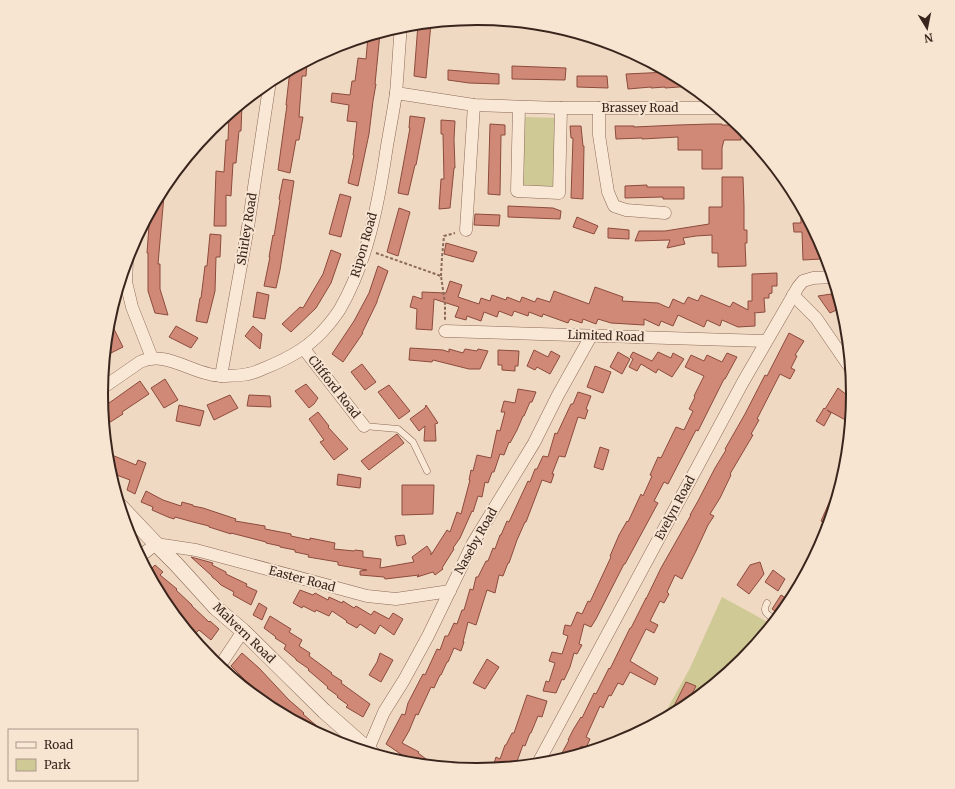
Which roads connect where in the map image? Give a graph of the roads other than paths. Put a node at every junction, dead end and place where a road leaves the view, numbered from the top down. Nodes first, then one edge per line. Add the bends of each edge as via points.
1 (400, 33) edge
2 (269, 89) edge
3 (396, 93) junction
4 (474, 105) junction
5 (519, 107) junction
6 (561, 108) junction
7 (599, 108) junction
8 (710, 108) edge
9 (665, 213) dead end
10 (466, 230) road end
11 (827, 277) edge
12 (126, 282) edge
13 (793, 295) junction
14 (445, 331) road end
15 (591, 336) junction
16 (766, 341) junction
17 (304, 348) junction
18 (152, 358) junction
19 (845, 359) edge
20 (221, 376) junction
21 (108, 385) edge
22 (364, 426) joint
23 (427, 471) dead end
24 (129, 515) edge
25 (156, 544) junction
26 (144, 553) edge
27 (450, 591) junction
28 (767, 603) dead end
29 (772, 618) edge
30 (243, 631) junction
31 (222, 662) edge
32 (362, 745) edge
33 (371, 748) edge
34 (540, 759) edge

1 - 3 street, Ripon Road
2 - 20 street, Shirley Road via 248,227
3 - 4 street, Brassey Road
3 - 17 street, Ripon Road via 380,188 366,250 340,310 320,335
4 - 5 street, Brassey Road
4 - 10 street
5 - 6 street, Brassey Road
5 - 6 street via 517,191 559,193
6 - 7 street, Brassey Road
7 - 8 street, Brassey Road
7 - 9 street via 599,135 608,192 614,206 626,210
11 - 13 street, Evelyn Road via 803,281
12 - 18 street via 132,307
13 - 16 street, Evelyn Road
13 - 19 street via 816,318
14 - 15 street, Limited Road
15 - 16 street, Limited Road
15 - 27 street, Naseby Road via 534,443 473,543
16 - 34 street, Evelyn Road
17 - 20 street, Ripon Road via 281,362 249,374
17 - 22 street, Clifford Road
18 - 20 street, Ripon Road via 160,358
18 - 21 street via 140,362
22 - 23 lane via 398,428 412,442
24 - 25 street, Malvern Road
25 - 26 street
25 - 27 street, Easter Road via 196,550 367,596 396,600
25 - 30 street, Malvern Road via 216,608
27 - 33 street, Naseby Road via 404,680 384,712
28 - 29 lane via 765,611
30 - 31 street
30 - 32 street, Malvern Road via 324,712

